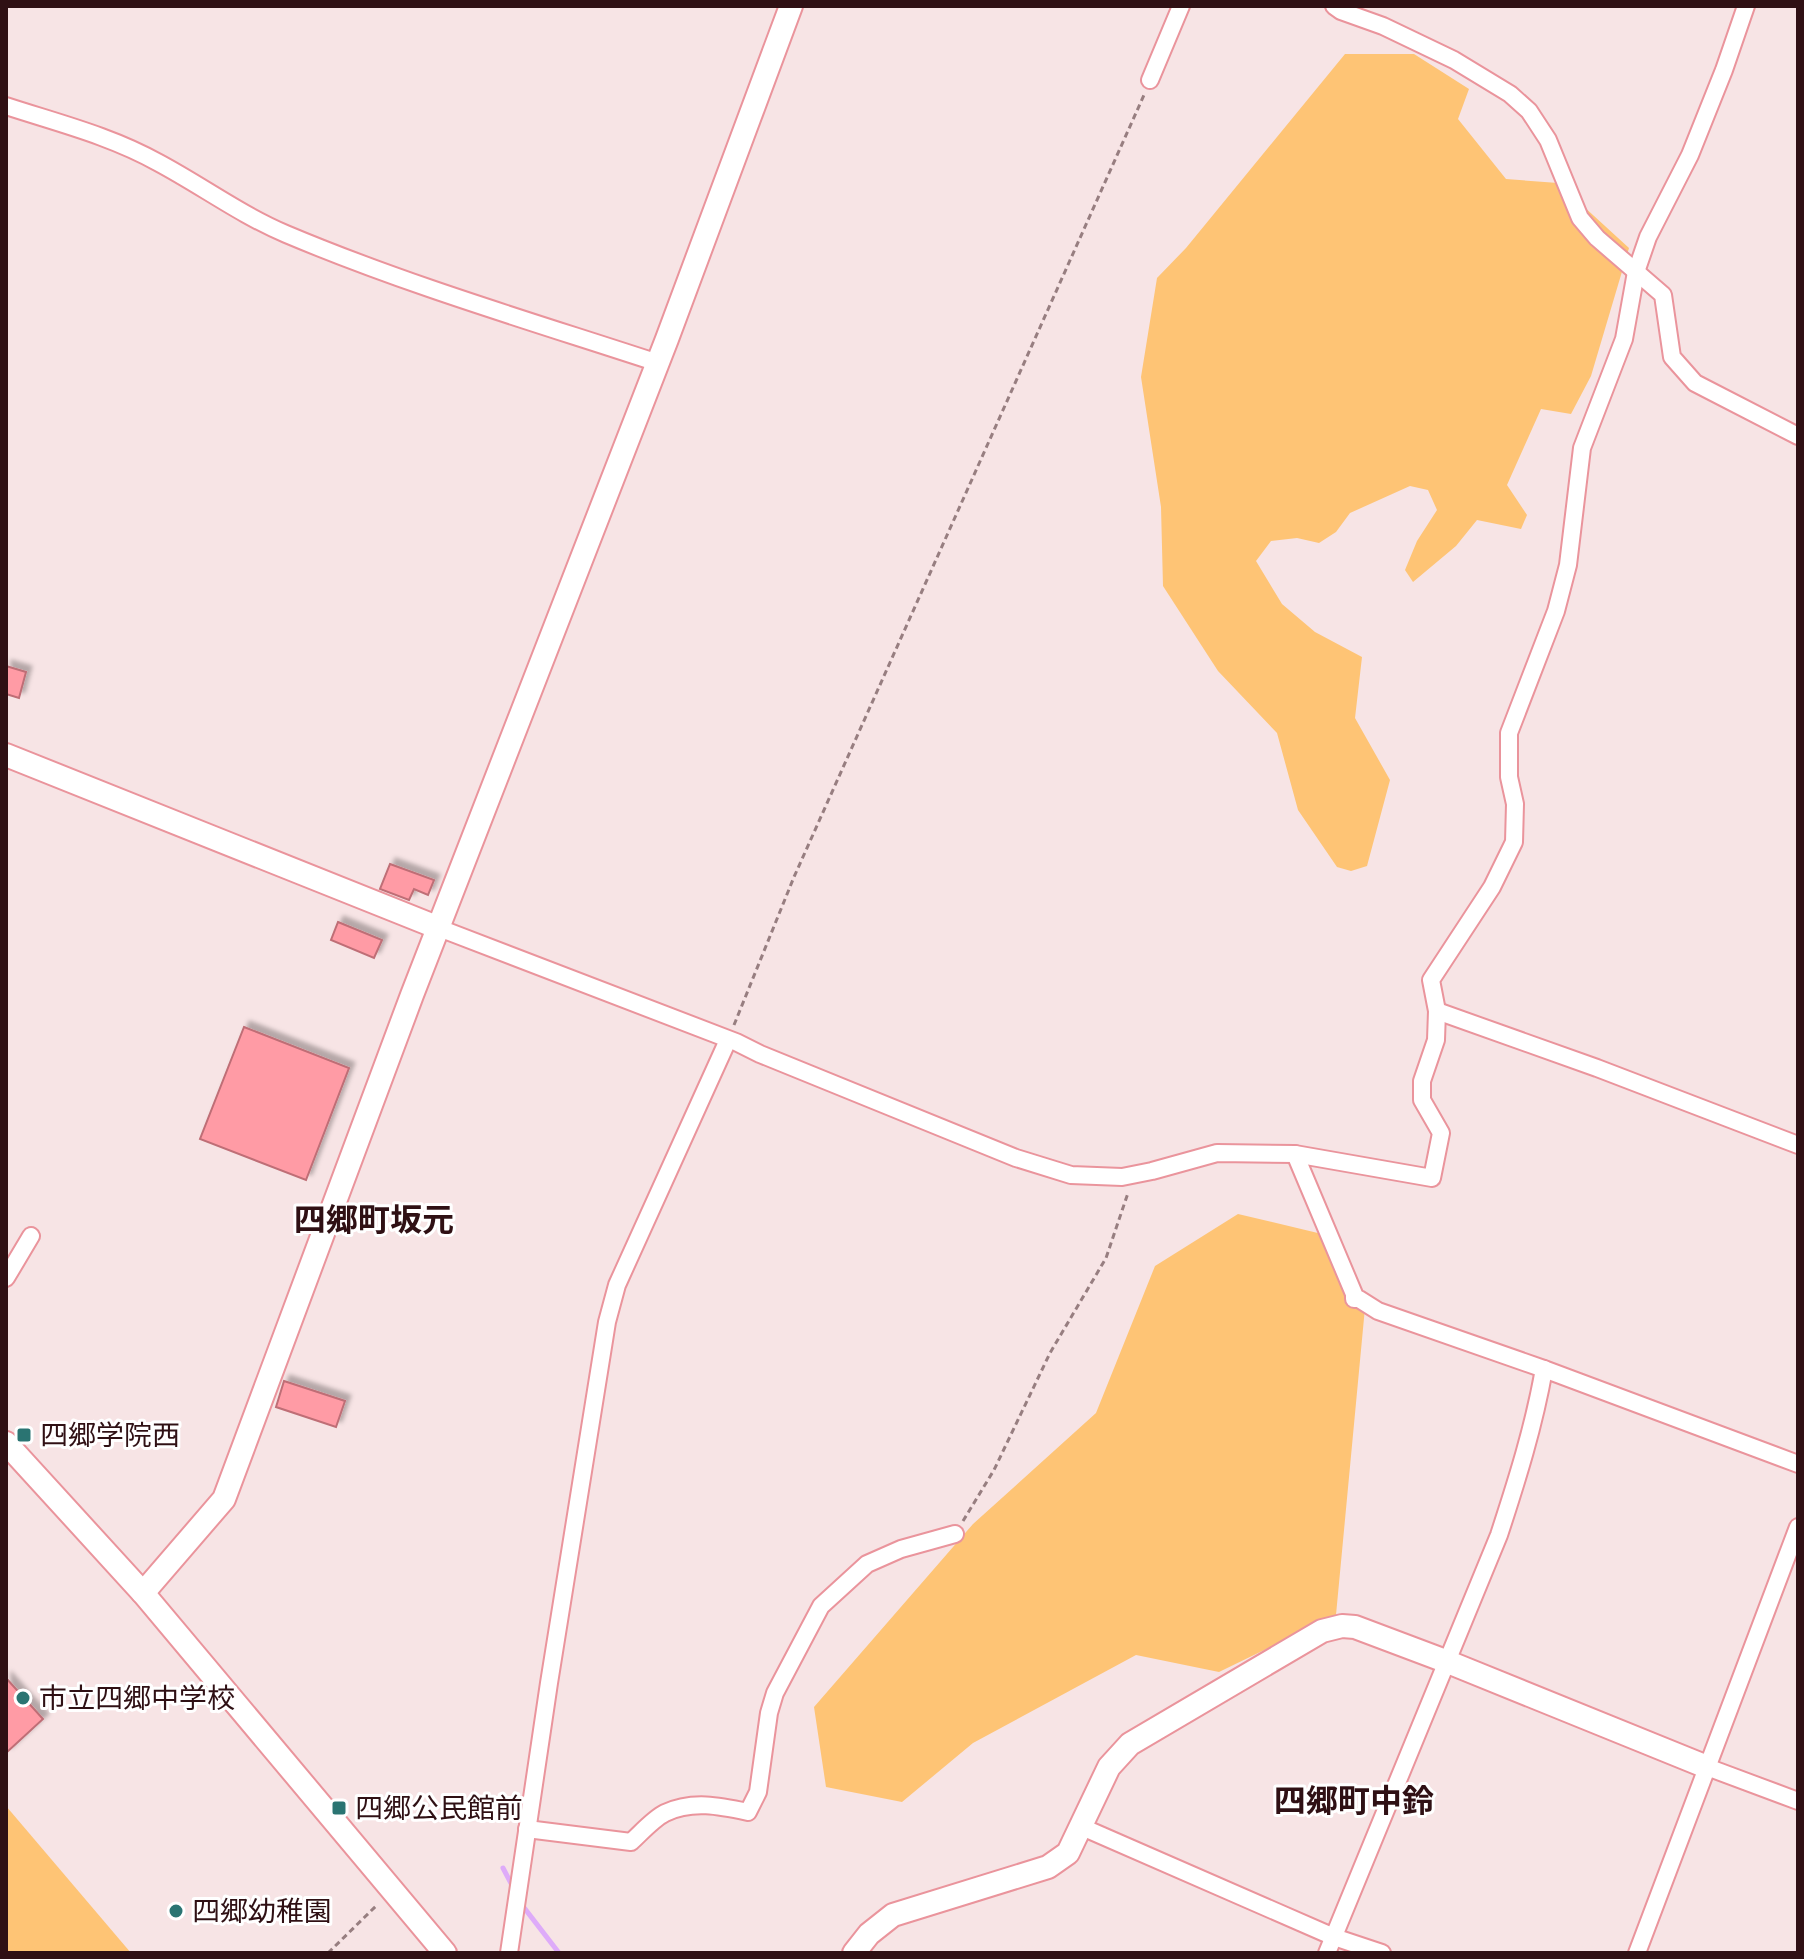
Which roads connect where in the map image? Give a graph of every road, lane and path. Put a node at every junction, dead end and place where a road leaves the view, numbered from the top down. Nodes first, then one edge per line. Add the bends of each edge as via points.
1 (791, 6) edge
2 (1181, 6) edge
3 (1746, 6) edge
4 (1345, 8) edge
5 (1150, 80) joint
6 (6, 106) edge
7 (1636, 272) junction
8 (658, 363) junction
9 (1798, 436) edge
10 (6, 755) edge
11 (439, 928) junction
12 (1437, 1011) junction
13 (728, 1040) junction
14 (1798, 1145) edge
15 (1295, 1154) junction
16 (1134, 1174) junction
17 (31, 1236) dead end
18 (6, 1278) edge
19 (1544, 1369) junction
20 (6, 1443) edge
21 (1798, 1464) edge
22 (1798, 1527) edge
23 (955, 1534) joint
24 (143, 1593) junction
25 (1448, 1662) junction
26 (1707, 1767) junction
27 (1798, 1801) edge
28 (1082, 1827) junction
29 (527, 1829) junction
30 (392, 1890) junction
31 (1334, 1937) junction
32 (328, 1953) edge
33 (445, 1953) edge
34 (509, 1953) edge
35 (854, 1953) edge
36 (1327, 1953) edge
37 (1382, 1953) edge
38 (1637, 1953) edge

1 - 8 street
2 - 5 street
3 - 7 street via 1690,155
4 - 7 street via 1454,60 1529,111 1548,140 1580,218
5 - 13 path via 794,877
6 - 8 street via 100,136 159,162 283,233 387,274
7 - 9 street via 1663,295 1672,357 1695,383
7 - 12 street via 1624,339 1582,448 1568,565 1556,611 1509,733 1514,842 1492,887 1431,980
8 - 11 street
10 - 11 street
11 - 13 street
11 - 24 street via 224,1499
12 - 14 street
12 - 15 street via 1436,1040 1422,1081 1422,1100 1441,1133 1432,1178
13 - 16 street via 1016,1158 1071,1175
13 - 29 street via 617,1285 607,1322
15 - 16 street via 1217,1153
15 - 19 street via 1354,1299
16 - 23 path via 1106,1258
17 - 18 street
19 - 21 street
19 - 25 street via 1519,1476
20 - 24 street
22 - 26 street
23 - 29 street via 867,1564 821,1606 775,1693 758,1792 748,1812 689,1805 663,1814 631,1842
24 - 30 street
25 - 26 street
25 - 28 street via 1355,1627 1322,1631 1130,1744 1109,1767
25 - 31 street
26 - 27 street
26 - 38 street
28 - 31 street
28 - 35 street via 1068,1853 1048,1867 893,1915
29 - 34 street
30 - 32 path
30 - 33 street
31 - 36 street
31 - 37 street

